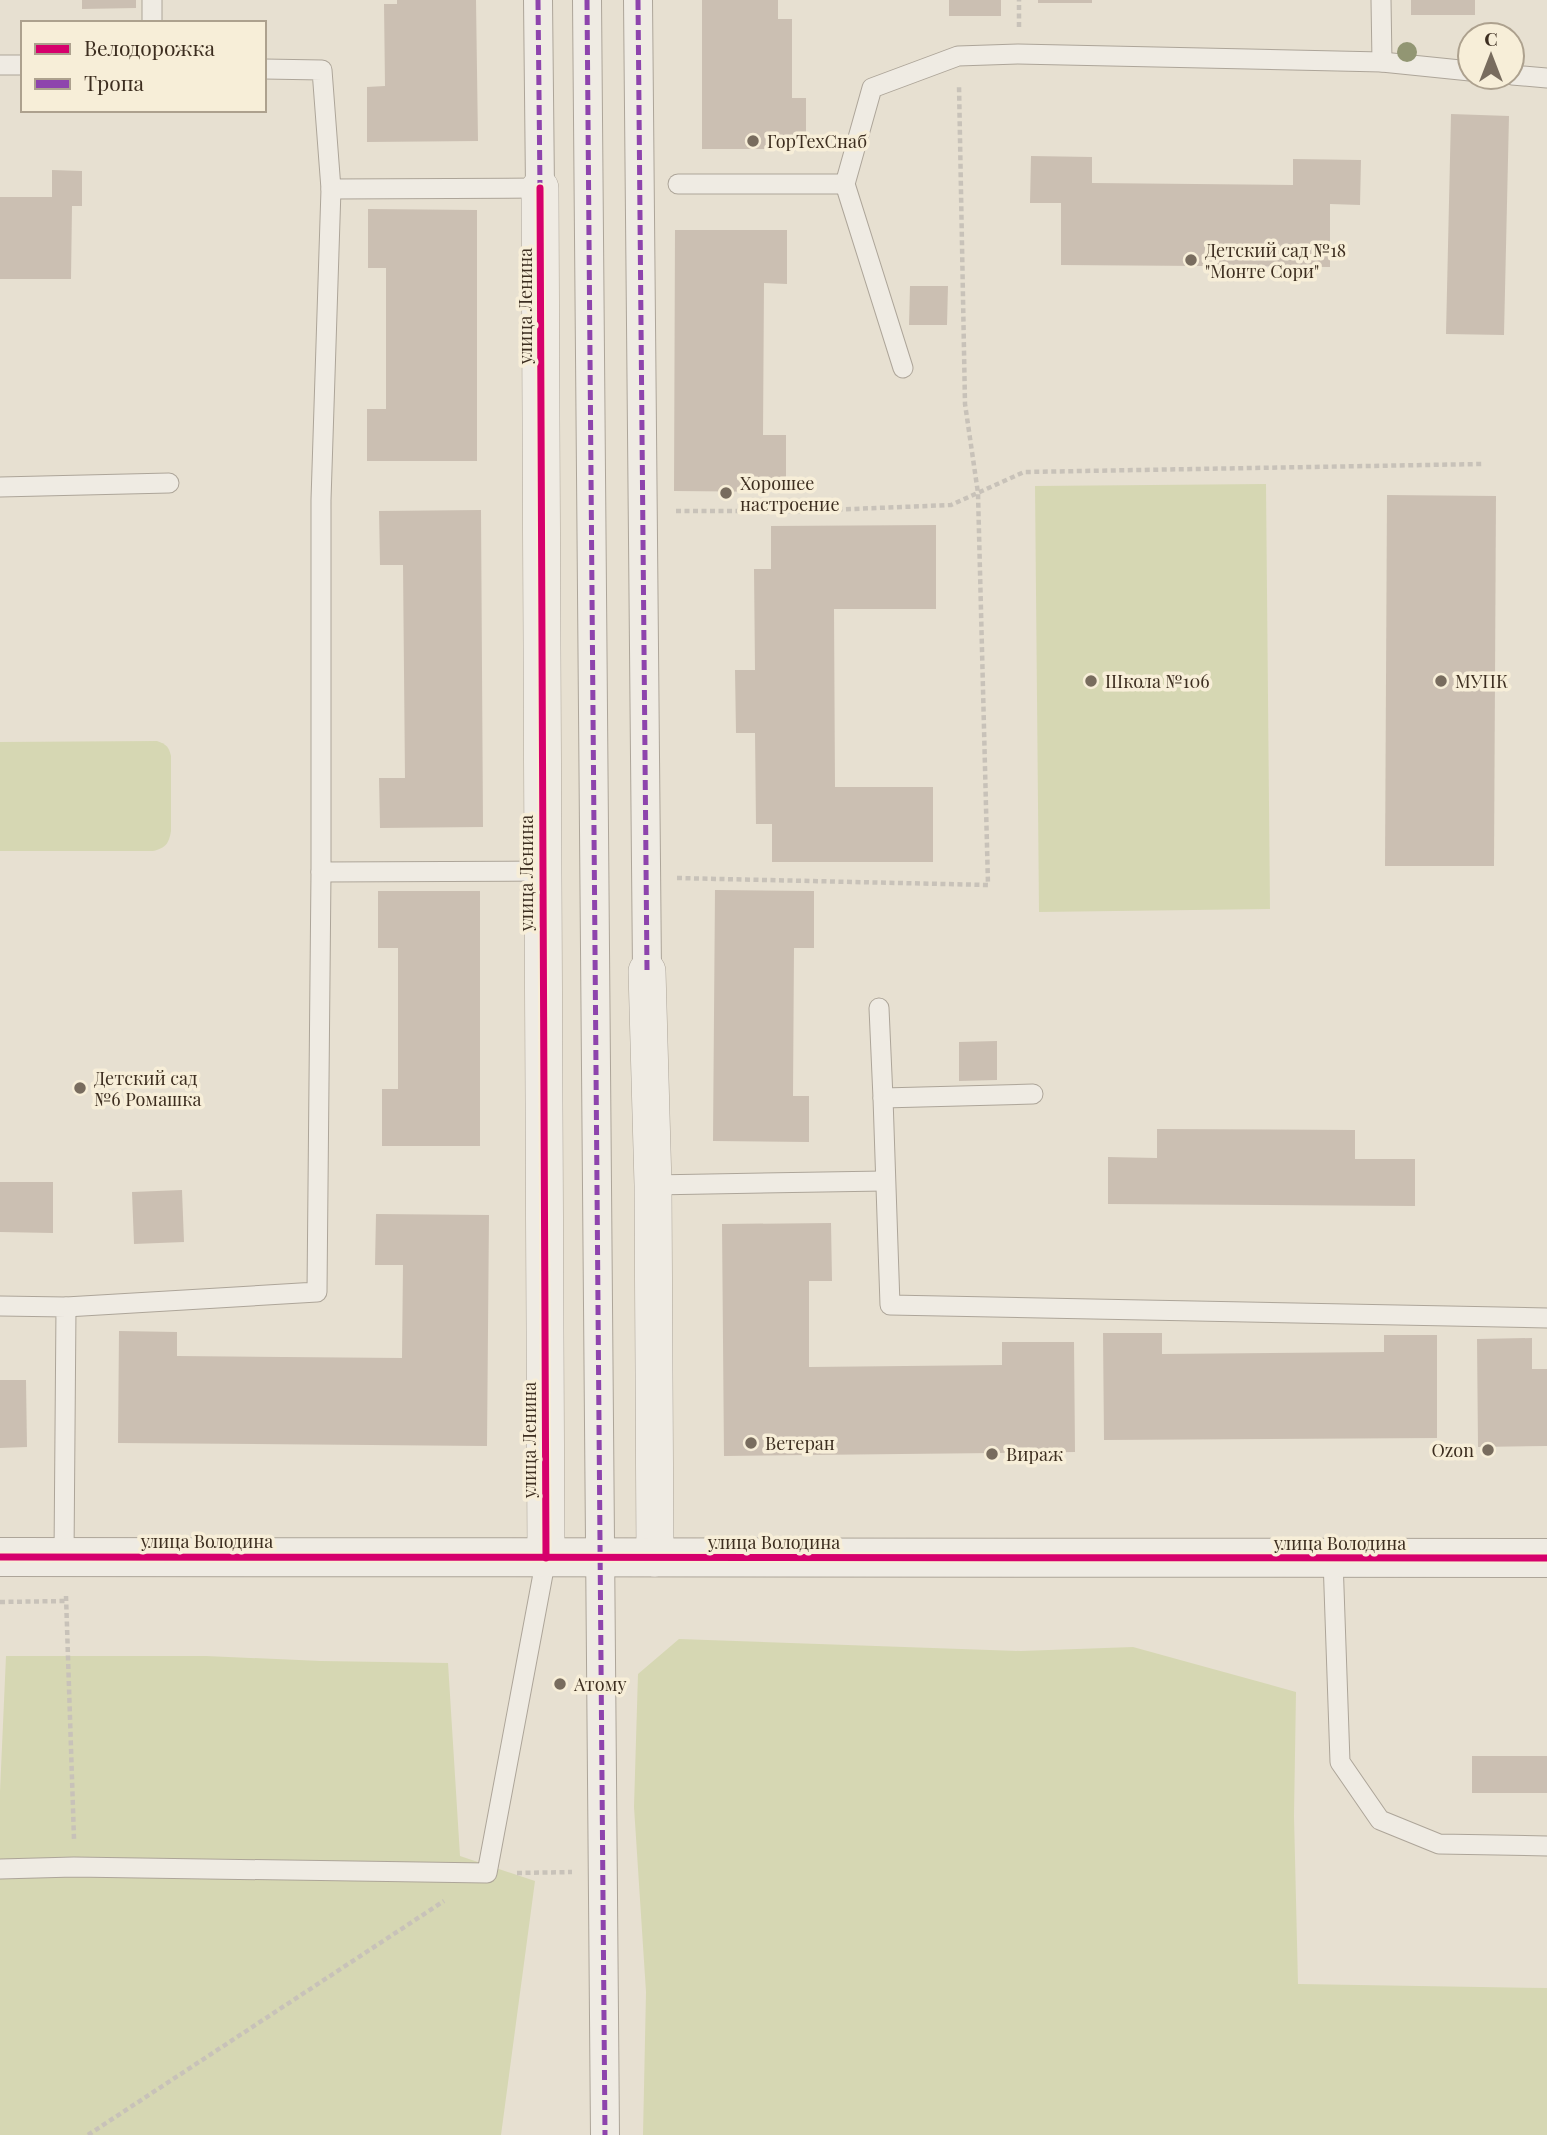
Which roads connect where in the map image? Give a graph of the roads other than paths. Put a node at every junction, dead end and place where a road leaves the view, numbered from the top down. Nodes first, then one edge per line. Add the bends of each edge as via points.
1 (152, 0) edge
2 (538, 0) edge
3 (587, 0) edge
4 (638, 0) edge
5 (1381, 0) edge
6 (152, 21) edge
7 (1382, 62) junction
8 (0, 65) edge
9 (21, 65) edge
10 (266, 69) edge
11 (1456, 70) edge
12 (1526, 76) edge
13 (1547, 78) edge
14 (678, 184) dead end
15 (845, 184) junction
16 (540, 188) junction
17 (331, 189) junction
18 (903, 368) dead end
19 (169, 483) dead end
20 (0, 487) edge
21 (542, 871) junction
22 (321, 872) junction
23 (647, 971) joint
24 (879, 1008) dead end
25 (1033, 1094) dead end
26 (883, 1098) junction
27 (884, 1181) junction
28 (653, 1185) junction
29 (0, 1307) edge
30 (66, 1307) junction
31 (1547, 1318) edge
32 (64, 1556) junction
33 (0, 1557) edge
34 (546, 1558) junction
35 (601, 1558) junction
36 (656, 1558) junction
37 (1547, 1558) edge
38 (1333, 1559) junction
39 (1547, 1846) edge
40 (0, 1869) edge
41 (605, 2135) edge

1 - 6 lane
2 - 16 street, улица Ленина
3 - 35 street
4 - 23 street
5 - 7 lane
7 - 11 lane
7 - 15 lane via 958,56 872,88
8 - 9 lane
10 - 17 lane via 322,70
12 - 13 lane
14 - 15 lane
15 - 18 lane
16 - 17 lane
16 - 21 street, улица Ленина
17 - 22 lane via 321,500
19 - 20 lane
21 - 22 lane
21 - 34 street, улица Ленина
22 - 30 lane via 317,1292
23 - 28 street
24 - 26 lane
25 - 26 lane
26 - 27 lane
27 - 28 lane
27 - 31 lane via 890,1305
28 - 36 street
29 - 30 lane
30 - 32 lane
32 - 33 street, улица Володина
32 - 34 street, улица Володина
34 - 35 street, улица Володина
34 - 40 lane via 487,1873
35 - 36 street, улица Володина
35 - 41 street
36 - 38 street, улица Володина
37 - 38 street, улица Володина
38 - 39 lane via 1340,1762 1380,1820 1439,1844

